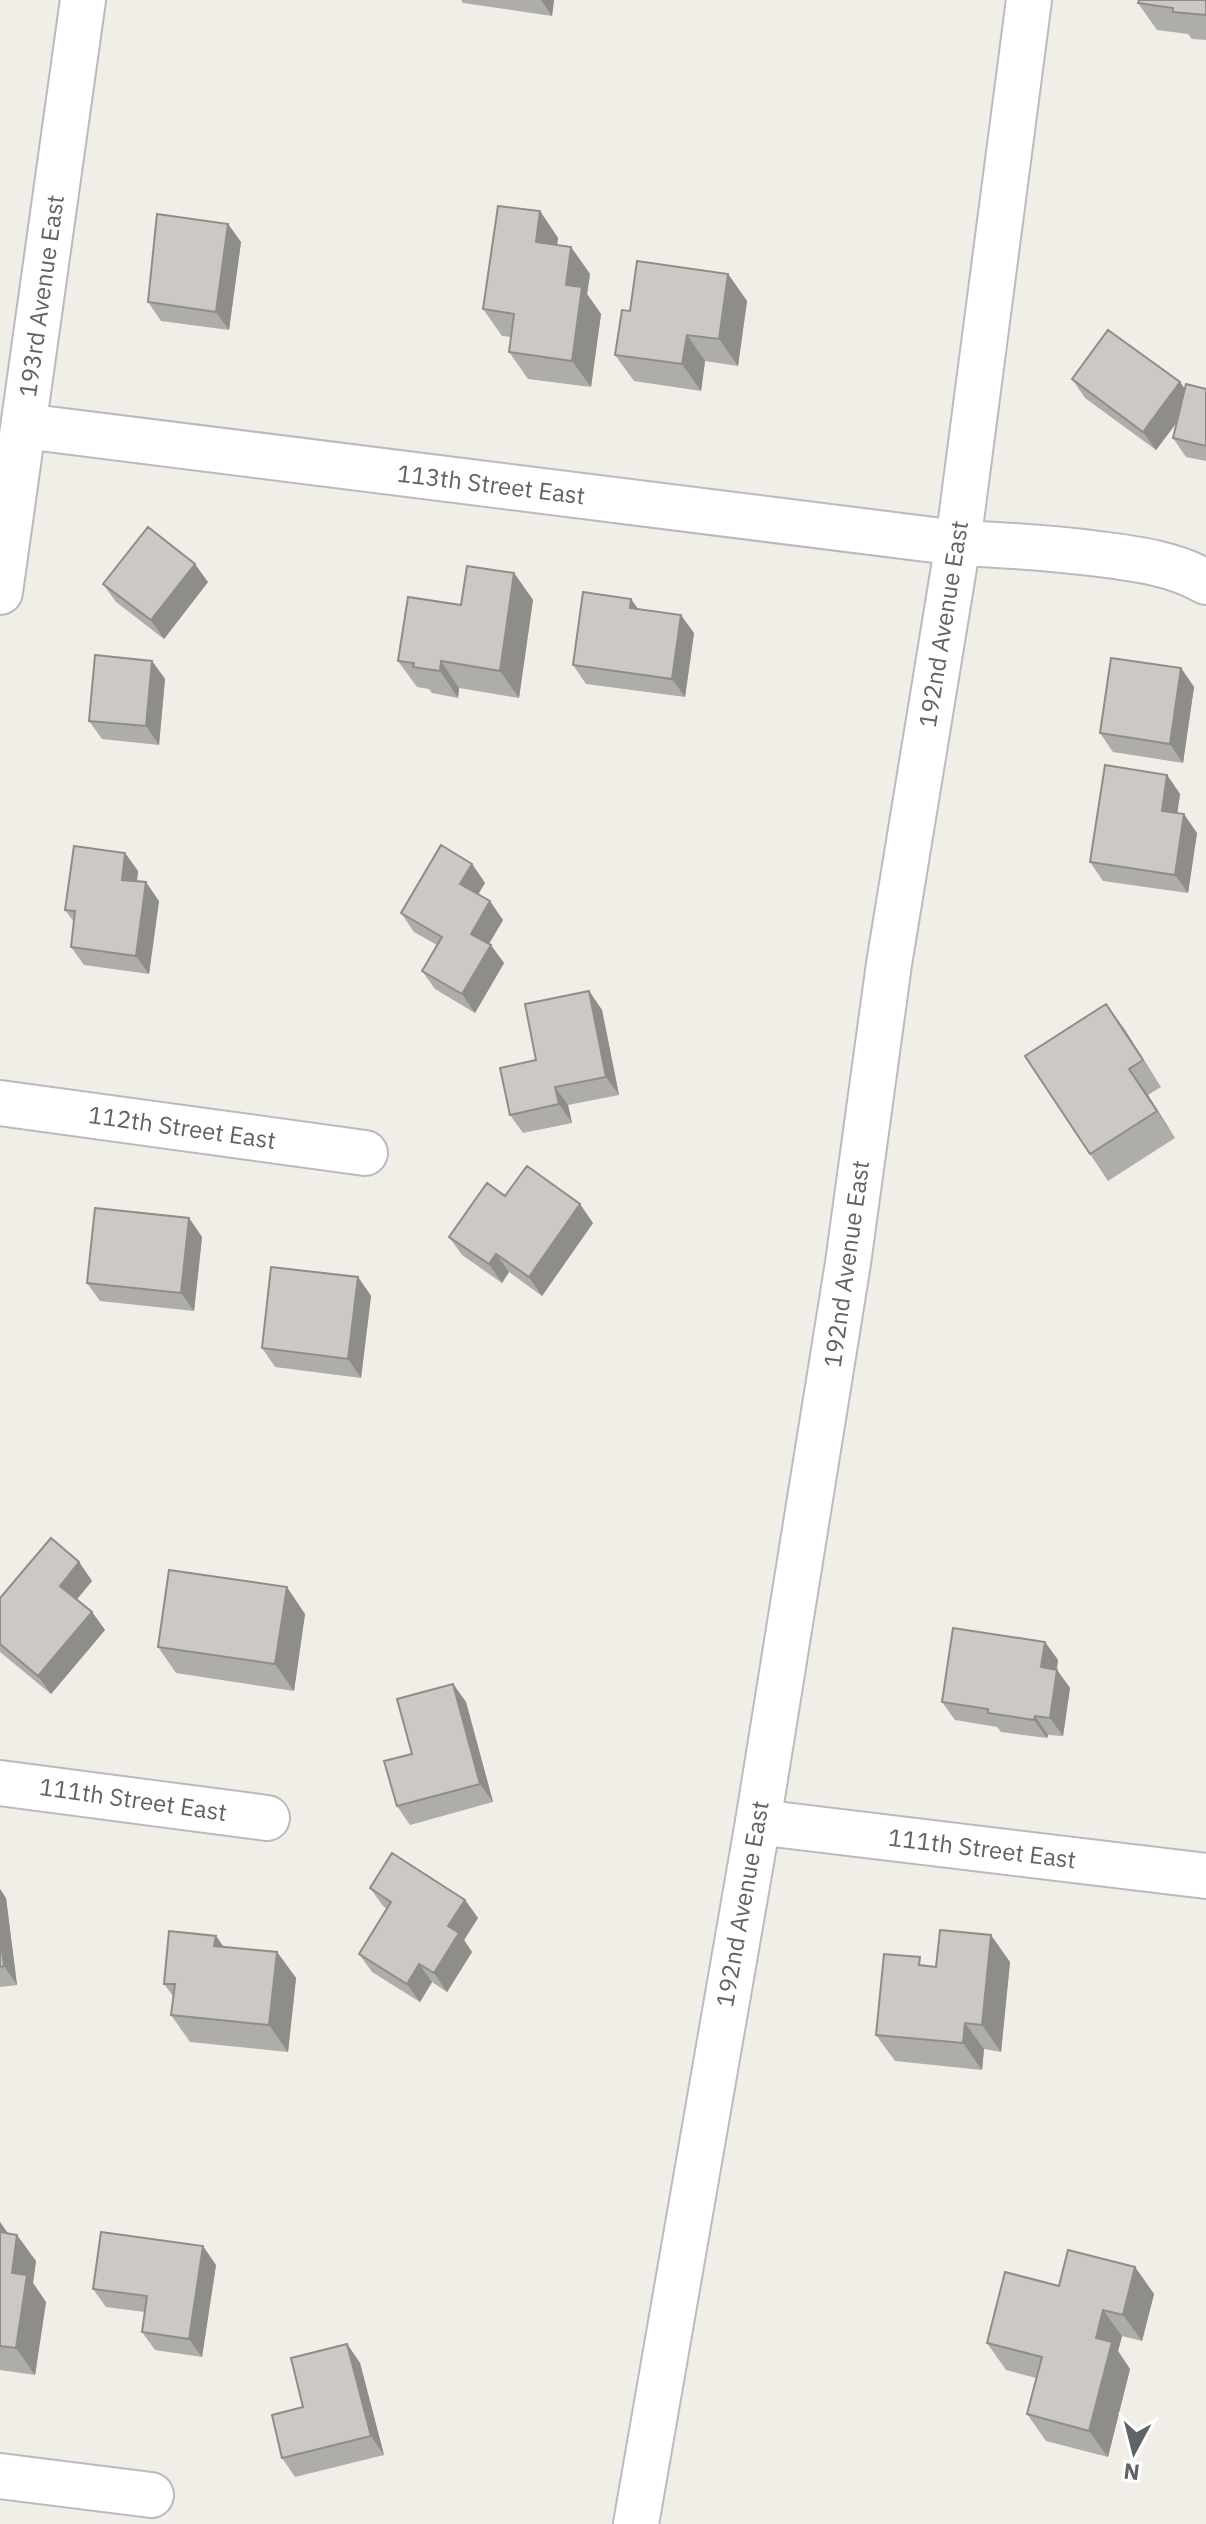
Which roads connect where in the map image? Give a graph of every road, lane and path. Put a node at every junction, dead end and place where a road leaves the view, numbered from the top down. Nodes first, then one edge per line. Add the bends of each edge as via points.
1 (83, 0) edge
2 (1029, 0) edge
3 (24, 426) junction
4 (958, 543) junction
5 (1206, 582) edge
6 (0, 592) edge
7 (0, 1103) edge
8 (365, 1153) dead end
9 (0, 1783) edge
10 (267, 1818) dead end
11 (758, 1822) junction
12 (1206, 1876) edge
13 (0, 2476) edge
14 (151, 2495) dead end
15 (636, 2524) edge

1 - 3 street, 193rd Avenue East
2 - 4 street, 192nd Avenue East
3 - 4 street, 113th Street East
3 - 6 street, 193rd Avenue East
4 - 5 street, 113th Street East via 1153,561
4 - 11 street, 192nd Avenue East
7 - 8 street, 112th Street East
9 - 10 street, 111th Street East
11 - 12 street, 111th Street East
11 - 15 street, 192nd Avenue East
13 - 14 street

